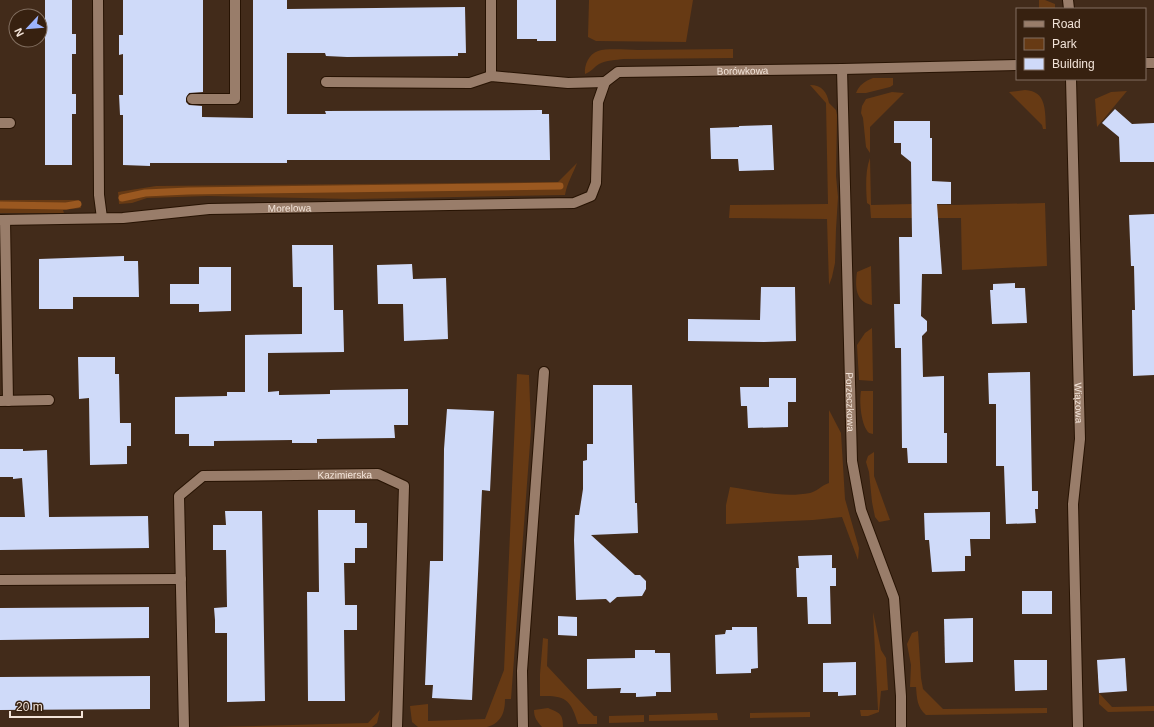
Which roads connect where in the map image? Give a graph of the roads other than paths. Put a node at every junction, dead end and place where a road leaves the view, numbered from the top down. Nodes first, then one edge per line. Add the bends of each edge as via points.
1 (98, 0) edge
2 (234, 0) edge
3 (491, 0) edge
4 (1016, 64) edge
5 (842, 69) junction
6 (491, 76) junction
7 (1071, 80) edge
8 (326, 82) dead end
9 (605, 82) junction
10 (192, 99) dead end
11 (102, 218) junction
12 (2, 220) edge
13 (544, 372) dead end
14 (49, 400) dead end
15 (4, 401) edge
16 (181, 579) junction
17 (0, 580) edge
18 (184, 727) edge
19 (397, 727) edge
20 (523, 727) edge
21 (902, 727) edge
22 (1078, 727) edge

1 - 11 street via 99,195
2 - 10 street via 234,98
3 - 6 street
4 - 5 street, Borówkowa
5 - 9 street, Borówkowa via 618,72
5 - 21 street, Porzeczkowa via 852,461 862,510 894,598
6 - 8 street via 470,83
6 - 9 street via 568,83
7 - 22 street, Wiązowa via 1080,439 1074,504
9 - 11 street, Morelowa via 598,102 596,183 591,196 574,203 209,209
11 - 12 street, Morelowa
12 - 15 street, Morelowa
13 - 20 street via 522,670
14 - 15 street, Morelowa
16 - 17 street
16 - 18 street, Kazimierska
16 - 19 street, Kazimierska via 179,496 203,476 378,474 404,486

